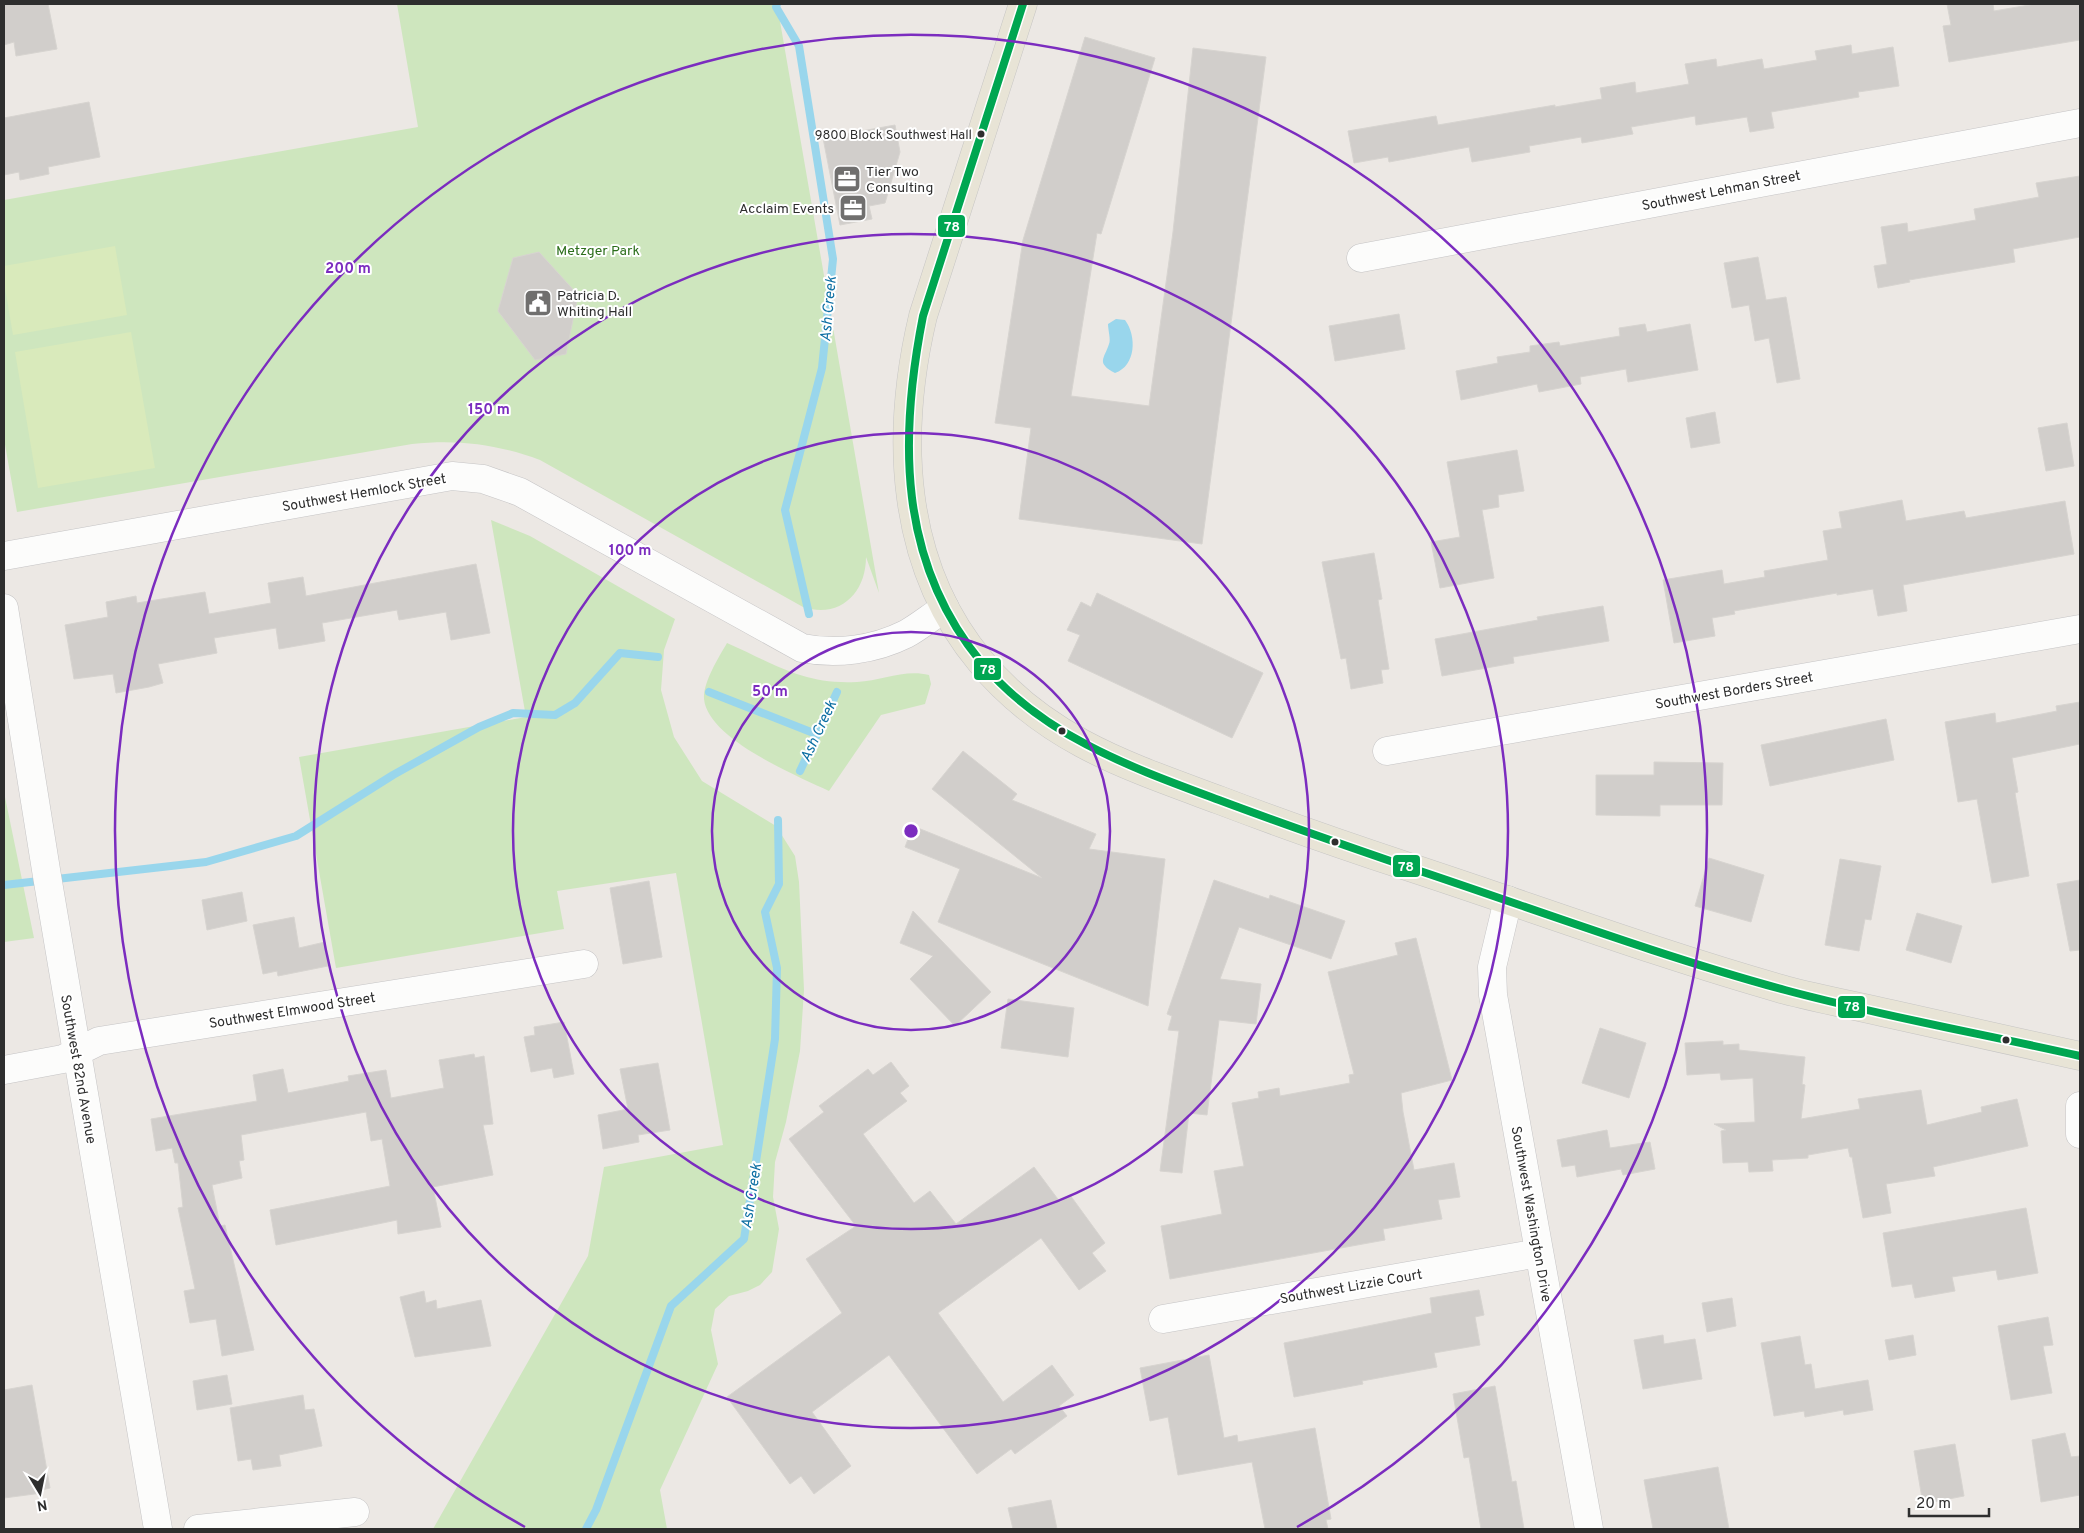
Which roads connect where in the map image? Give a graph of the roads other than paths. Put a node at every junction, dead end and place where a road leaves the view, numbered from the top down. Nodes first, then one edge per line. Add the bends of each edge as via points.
1 (1023, 4) edge
2 (2080, 123) edge
3 (1362, 258) dead end
4 (4, 556) edge
5 (4, 608) edge
6 (945, 608) junction
7 (2080, 629) edge
8 (1387, 751) dead end
9 (1508, 900) junction
10 (584, 964) dead end
11 (76, 1052) junction
12 (2080, 1056) edge
13 (4, 1070) edge
14 (2080, 1106) edge
15 (2080, 1134) edge
16 (1539, 1253) junction
17 (1163, 1319) dead end
18 (355, 1512) dead end
19 (158, 1529) edge
20 (198, 1529) edge
21 (1589, 1529) edge

1 - 6 main road via 923,316 913,360 906,420 908,485 925,565
2 - 3 street, Southwest Lehman Street
4 - 6 street, Southwest Hemlock Street via 452,476 483,479 520,492 802,648 848,652 871,646 907,634
5 - 11 street, Southwest 82nd Avenue
6 - 9 main road via 979,660 999,681 1028,708 1088,749 1303,832
7 - 8 street, Southwest Borders Street
9 - 12 main road via 1641,946 1791,991
9 - 16 street, Southwest Washington Drive via 1492,967 1493,994
10 - 11 street, Southwest Elmwood Street via 99,1041
11 - 13 street, Southwest Elmwood Street via 54,1062
11 - 19 street, Southwest 82nd Avenue
14 - 15 street
16 - 17 street, Southwest Lizzie Court
16 - 21 street, Southwest Washington Drive
18 - 20 street

